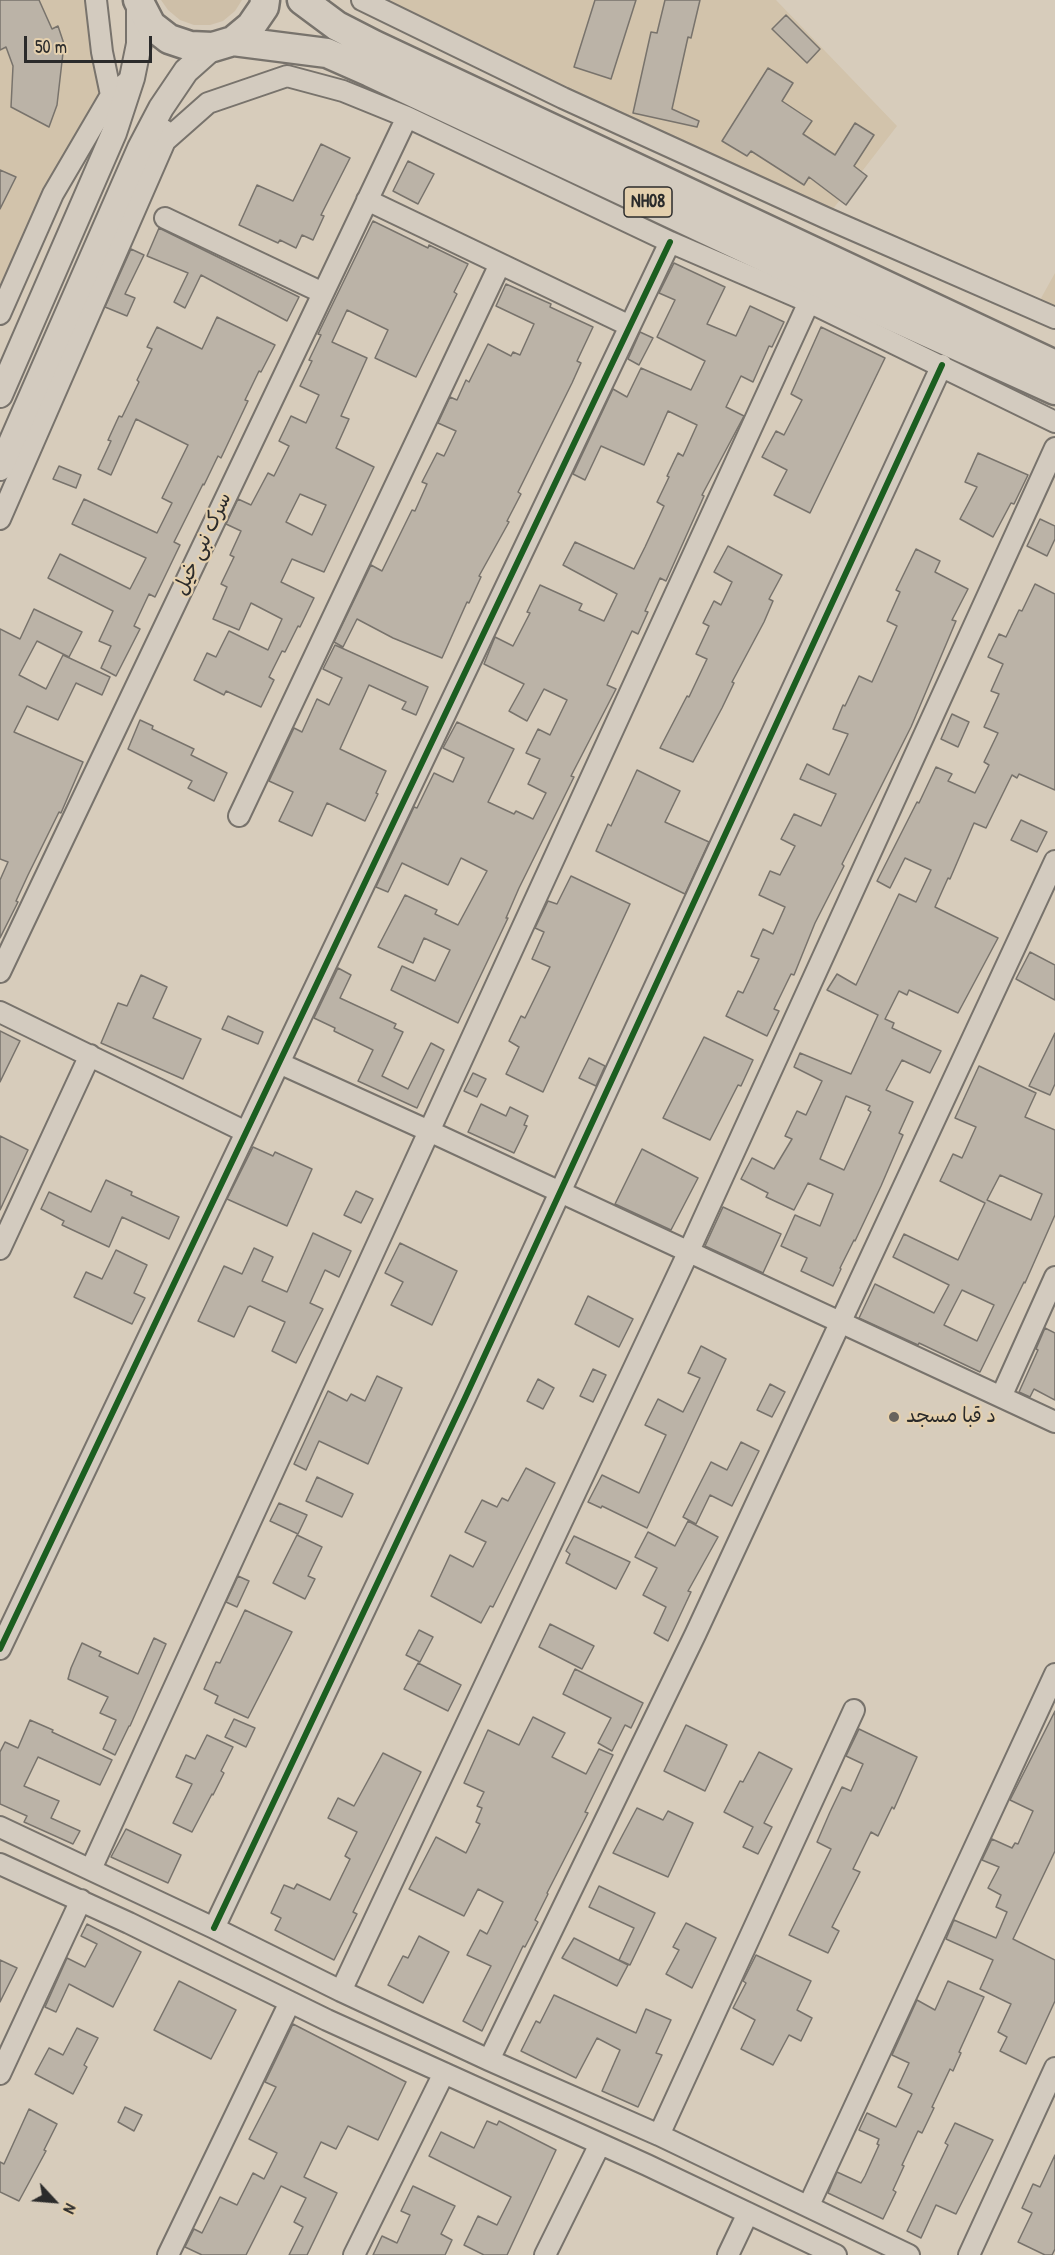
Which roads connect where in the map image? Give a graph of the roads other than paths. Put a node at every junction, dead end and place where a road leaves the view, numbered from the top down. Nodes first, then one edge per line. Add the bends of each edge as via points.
1 (96, 0) edge
2 (265, 0) edge
3 (302, 0) edge
4 (362, 0) edge
5 (139, 3) edge
6 (223, 44) junction
7 (327, 53) junction
8 (287, 76) junction
9 (132, 78) junction
10 (111, 94) junction
11 (161, 108) junction
12 (407, 117) junction
13 (165, 141) junction
14 (367, 200) junction
15 (165, 218) dead end
16 (670, 242) junction
17 (500, 264) junction
18 (323, 293) junction
19 (809, 302) junction
20 (0, 314) edge
21 (1055, 318) edge
22 (630, 326) junction
23 (942, 365) junction
24 (1055, 365) edge
25 (1055, 390) edge
26 (0, 395) edge
27 (1055, 422) edge
28 (1055, 448) edge
29 (0, 468) edge
30 (0, 519) edge
31 (239, 816) dead end
32 (1055, 861) edge
33 (0, 972) edge
34 (0, 1012) edge
35 (90, 1055) junction
36 (279, 1063) junction
37 (429, 1131) junction
38 (246, 1132) junction
39 (561, 1192) junction
40 (0, 1249) edge
41 (688, 1252) junction
42 (1055, 1277) edge
43 (839, 1323) junction
44 (1001, 1397) junction
45 (1055, 1422) edge
46 (0, 1648) edge
47 (1055, 1674) edge
48 (854, 1710) dead end
49 (0, 1827) edge
50 (0, 1864) edge
51 (91, 1869) junction
52 (81, 1900) junction
53 (214, 1928) junction
54 (341, 1991) junction
55 (290, 2002) junction
56 (489, 2060) junction
57 (1055, 2068) edge
58 (444, 2073) junction
59 (0, 2074) edge
60 (659, 2135) junction
61 (600, 2144) junction
62 (809, 2205) junction
63 (748, 2212) junction
64 (168, 2255) edge
65 (354, 2255) edge
66 (545, 2255) edge
67 (728, 2255) edge
68 (836, 2255) edge
69 (909, 2255) edge
70 (969, 2255) edge

1 - 10 street
2 - 6 highway via 251,26
3 - 24 highway, NH08 via 337,26 374,45
4 - 21 street via 563,98
5 - 6 highway, NH08 via 151,25 169,39 190,46
5 - 9 main road via 139,44
6 - 7 highway, NH08
6 - 11 main road via 186,71
7 - 8 street
7 - 25 highway, NH08
8 - 12 street
8 - 13 street via 208,103
9 - 10 street
9 - 26 main road via 114,133
10 - 20 street via 53,194
11 - 13 street
11 - 29 main road
12 - 14 street, سرک نبی خیل
12 - 16 street
13 - 30 street
14 - 17 street
14 - 18 street, سرک نبی خیل
15 - 18 street
16 - 19 street
16 - 22 street
17 - 22 street
17 - 31 street
18 - 33 street, سرک نبی خیل
19 - 23 street
19 - 37 street
22 - 36 street
23 - 27 street
23 - 39 street
28 - 41 street
32 - 43 street
34 - 35 street
35 - 38 street
35 - 40 street
36 - 37 street
36 - 38 street
37 - 39 street
37 - 51 street
38 - 46 street
39 - 41 street
39 - 53 street
41 - 43 street
41 - 54 street
42 - 44 street
43 - 44 street
43 - 56 street
44 - 45 street
47 - 62 street
48 - 60 street
49 - 51 street
50 - 52 street
51 - 53 street
52 - 55 street
52 - 59 street
53 - 54 street
54 - 56 street
55 - 58 street
55 - 64 street
56 - 60 street
57 - 70 street
58 - 61 street
58 - 65 street
60 - 62 street
61 - 63 street
61 - 66 street
62 - 69 street
63 - 67 street
63 - 68 street

